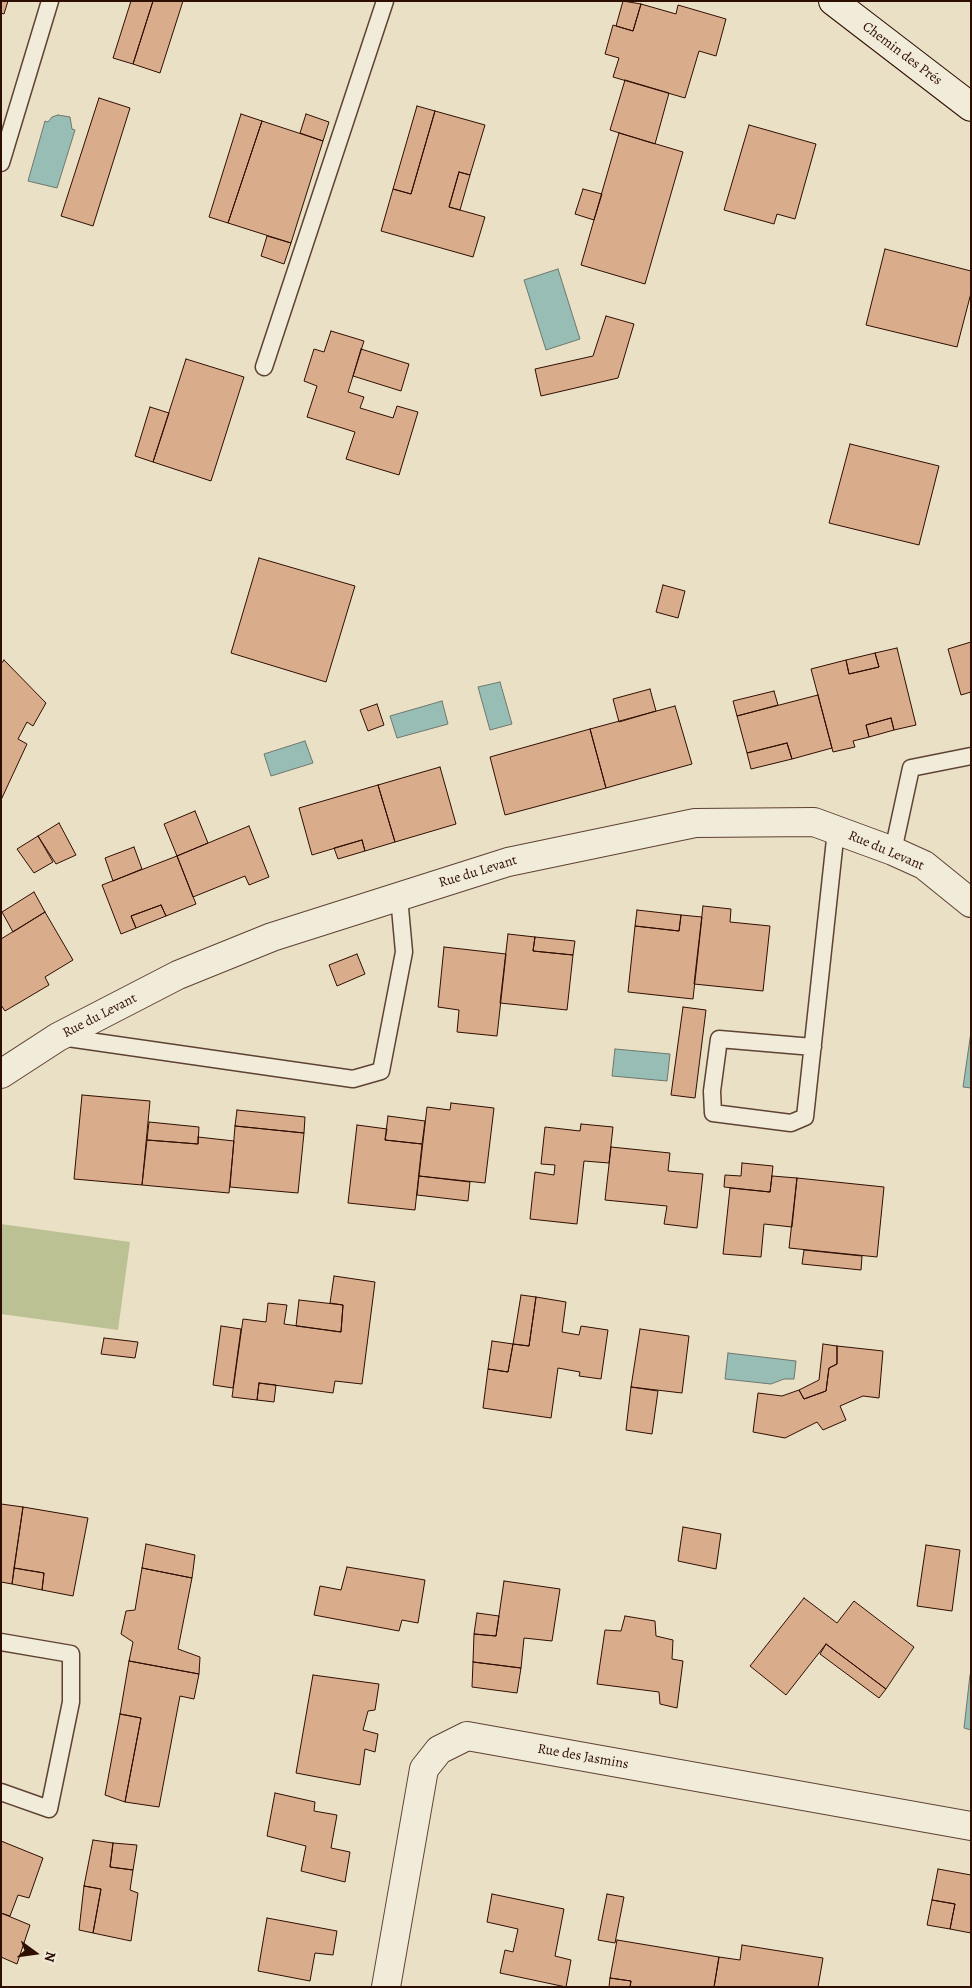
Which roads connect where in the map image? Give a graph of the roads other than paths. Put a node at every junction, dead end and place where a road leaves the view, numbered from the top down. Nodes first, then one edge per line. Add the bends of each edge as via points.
1 (50, 1) edge
2 (385, 1) edge
3 (833, 1) edge
4 (971, 106) edge
5 (1, 163) edge
6 (264, 367) dead end
7 (971, 756) edge
8 (836, 830) junction
9 (893, 851) junction
10 (399, 897) junction
11 (971, 903) edge
12 (58, 1037) junction
13 (813, 1047) junction
14 (1, 1074) edge
15 (1, 1642) edge
16 (1, 1792) edge
17 (971, 1826) edge
18 (386, 1987) edge

1 - 5 lane
2 - 6 lane
3 - 4 street, Chemin des Prés
7 - 9 lane via 911,768
8 - 9 street, Rue du Levant
8 - 10 street, Rue du Levant via 814,822 695,823 508,862
8 - 13 lane
9 - 11 street, Rue du Levant via 924,865
10 - 12 street, Rue du Levant via 272,937 178,975
10 - 12 lane via 404,952 381,1071 353,1079
12 - 14 street, Rue du Levant
13 - 13 lane via 805,1117 791,1124 713,1114 712,1091 719,1038
15 - 16 lane via 71,1654 71,1702 49,1809
17 - 18 street, Rue des Jasmins via 467,1736 439,1750 424,1768

